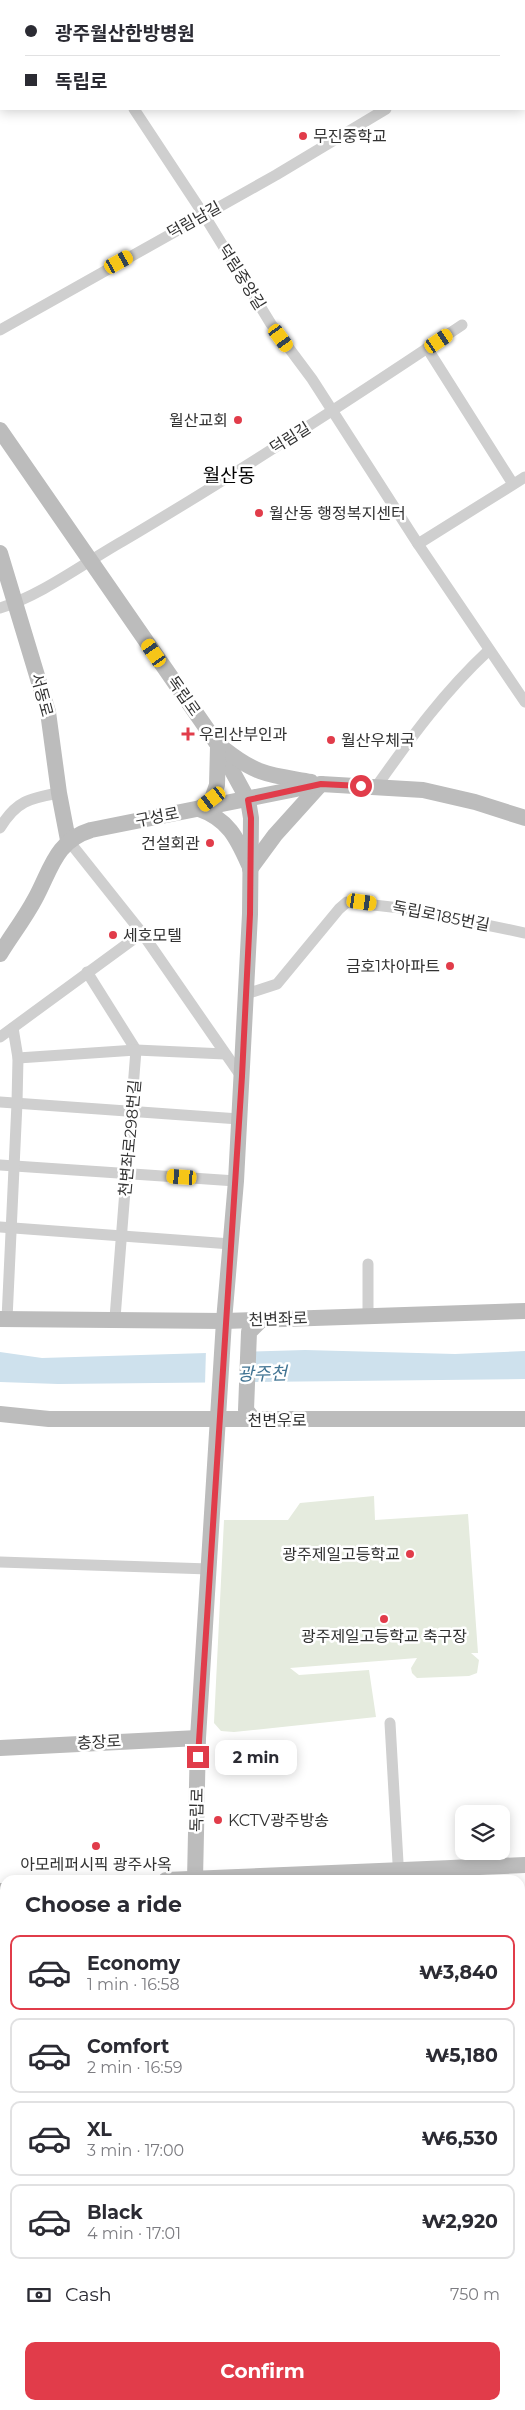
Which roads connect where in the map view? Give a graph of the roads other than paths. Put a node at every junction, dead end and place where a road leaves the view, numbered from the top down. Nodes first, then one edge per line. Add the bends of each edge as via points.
1 (135, 110) edge
2 (384, 110) edge
3 (204, 215) junction
4 (462, 325) dead end
5 (0, 330) edge
6 (427, 348) junction
7 (332, 411) junction
8 (0, 430) edge
9 (525, 477) edge
10 (513, 484) junction
11 (418, 544) junction
12 (0, 553) edge
13 (90, 560) junction
14 (16, 603) junction
15 (0, 608) edge
16 (490, 650) junction
17 (525, 702) edge
18 (218, 745) junction
19 (321, 784) junction
20 (376, 787) junction
21 (59, 793) junction
22 (248, 800) junction
23 (198, 809) junction
24 (525, 818) edge
25 (0, 828) edge
26 (68, 840) junction
27 (250, 869) junction
28 (142, 933) junction
29 (525, 933) edge
30 (0, 954) edge
31 (87, 972) junction
32 (246, 994) junction
33 (13, 1028) junction
34 (0, 1037) edge
35 (136, 1050) junction
36 (225, 1054) junction
37 (18, 1058) junction
38 (242, 1076) junction
39 (0, 1102) edge
40 (18, 1103) junction
41 (132, 1111) junction
42 (239, 1119) junction
43 (0, 1165) edge
44 (13, 1166) junction
45 (127, 1174) junction
46 (236, 1181) junction
47 (5, 1228) edge
48 (121, 1238) junction
49 (231, 1244) junction
50 (368, 1264) dead end
51 (525, 1311) edge
52 (368, 1316) junction
53 (114, 1318) junction
54 (4, 1319) edge
55 (262, 1319) junction
56 (224, 1325) junction
57 (0, 1414) edge
58 (220, 1415) junction
59 (250, 1415) junction
60 (525, 1419) edge
61 (0, 1562) edge
62 (209, 1569) junction
63 (390, 1723) dead end
64 (198, 1738) junction
65 (0, 1748) edge
66 (525, 1865) edge
67 (195, 1875) edge
68 (398, 1875) edge

1 - 3 street, 덕림중앙길
2 - 3 street, 덕림남길
3 - 5 street, 덕림남길
3 - 7 street, 덕림중앙길 via 271,324
4 - 6 street, 덕림길
6 - 7 street, 덕림길
6 - 10 street
7 - 11 street, 덕림중앙길
7 - 13 street, 덕림길
8 - 13 street, 독립로
9 - 10 street
10 - 11 street
11 - 16 street, 덕림중앙길
12 - 14 street, 서동로
13 - 14 street, 덕림길
13 - 18 street, 독립로
14 - 15 street, 덕림길
14 - 21 street, 서동로 via 48,712
16 - 17 street, 덕림중앙길
16 - 20 street via 439,701
18 - 19 street via 260,773
18 - 22 street, 독립로
18 - 23 street via 217,785 212,799
19 - 20 street, 구성로
19 - 22 street, 구성로
19 - 27 street via 274,835
20 - 24 street, 구성로 via 423,790
21 - 25 street via 23,802
21 - 26 street, 서동로
22 - 23 street, 구성로
22 - 27 street, 독립로
23 - 26 street, 구성로 via 90,830
23 - 27 street via 215,815 236,836
26 - 28 street
26 - 30 street
27 - 32 street, 독립로
28 - 31 street
28 - 36 street
29 - 32 street, 독립로185번길 via 409,909 347,902 277,984
31 - 33 street
31 - 35 street
32 - 38 street, 독립로
33 - 34 street
33 - 37 street
35 - 36 street
35 - 37 street
35 - 41 street, 천변좌로298번길
36 - 38 street
37 - 40 street
38 - 42 street, 독립로
39 - 40 street
40 - 41 street
40 - 44 street
41 - 42 street
41 - 45 street, 천변좌로298번길
42 - 46 street, 독립로
43 - 44 street
44 - 45 street
44 - 47 street
45 - 46 street
45 - 48 street, 천변좌로298번길
46 - 49 street, 독립로
47 - 48 street
47 - 54 street
48 - 49 street
48 - 53 street, 천변좌로298번길
49 - 56 street, 독립로
50 - 52 street
51 - 52 street, 천변좌로
52 - 55 street, 천변좌로
53 - 54 street, 천변좌로
53 - 56 street, 천변좌로
55 - 56 street, 천변좌로
55 - 59 street via 249,1332
56 - 58 street, 독립로
57 - 58 street, 천변우로 via 49,1419
58 - 59 street, 천변우로
58 - 62 street, 독립로
59 - 60 street, 천변우로
61 - 62 street
62 - 64 street, 독립로
63 - 68 street
64 - 65 street, 충장로
64 - 67 street, 독립로
66 - 68 street

